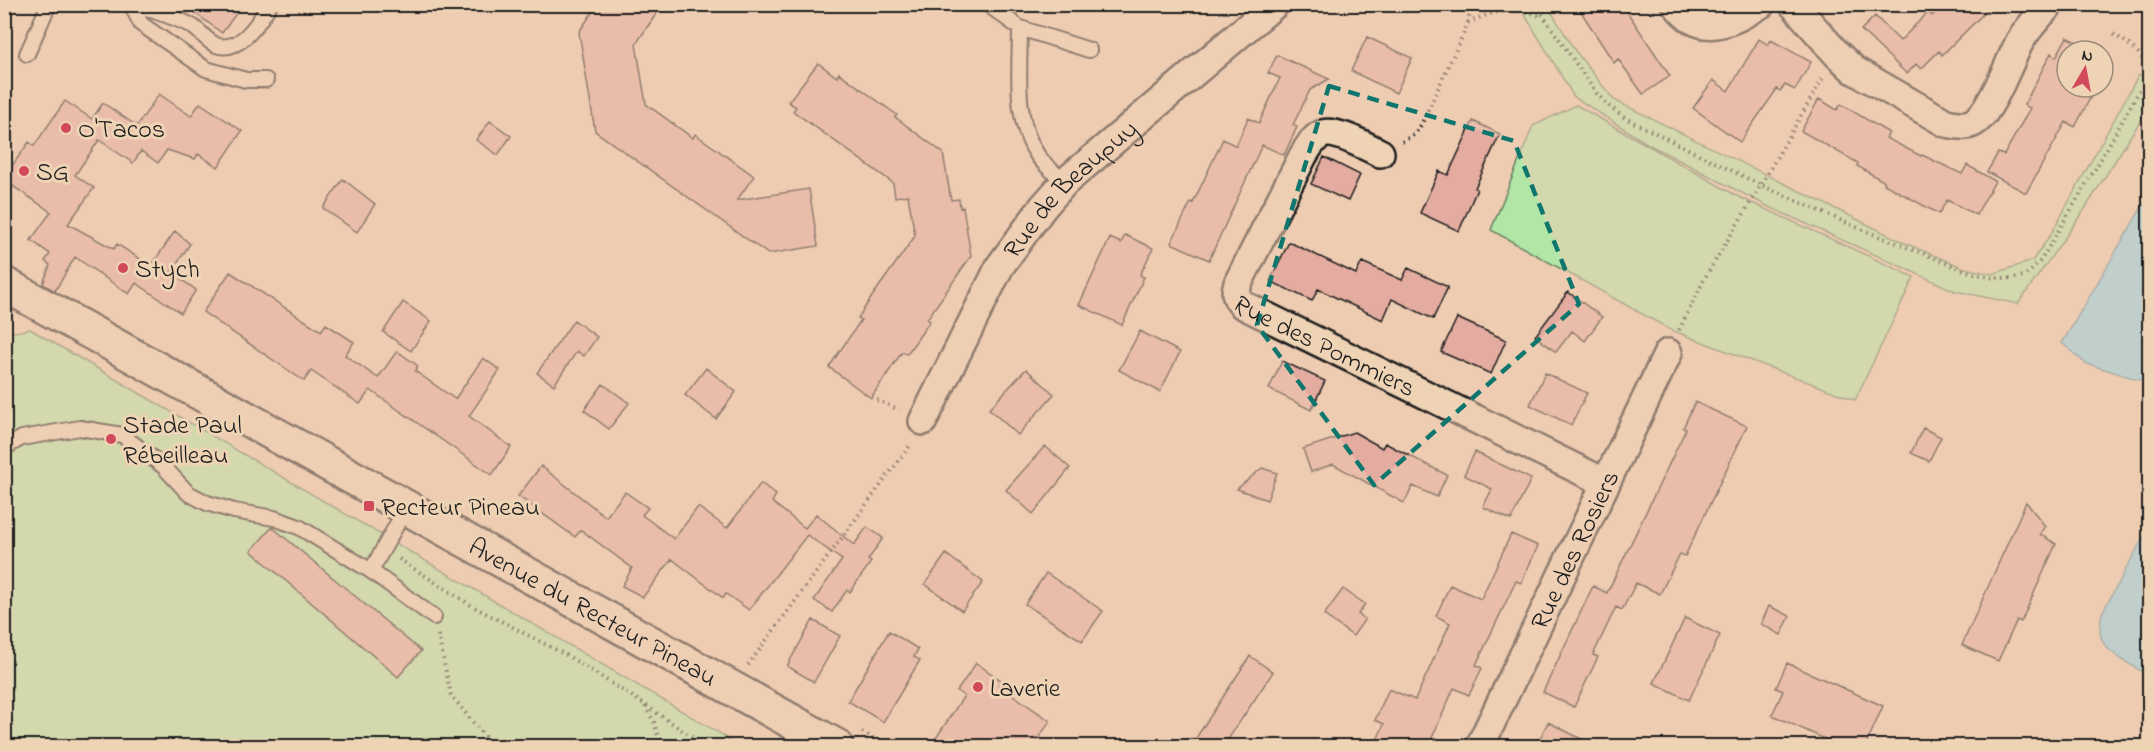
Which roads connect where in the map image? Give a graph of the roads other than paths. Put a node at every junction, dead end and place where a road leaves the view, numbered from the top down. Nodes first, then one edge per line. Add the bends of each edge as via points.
1 (49, 4) edge
2 (132, 4) edge
3 (270, 4) edge
4 (987, 4) edge
5 (1275, 4) edge
6 (1676, 4) edge
7 (1761, 4) edge
8 (1793, 4) edge
9 (2050, 4) edge
10 (1020, 28) junction
11 (1089, 50) dead end
12 (27, 54) dead end
13 (266, 80) dead end
14 (1380, 153) road end
15 (1065, 182) junction
16 (4, 284) edge
17 (1668, 353) road end
18 (923, 421) road end
19 (4, 448) edge
20 (1606, 483) junction
21 (406, 508) junction
22 (371, 571) junction
23 (434, 617) road end
24 (836, 747) edge
25 (1480, 747) edge

1 - 12 lane
2 - 3 lane via 180,20 214,44 228,47 240,42
2 - 13 lane via 141,24 206,69 246,80
4 - 10 lane
5 - 15 street, Rue de Beaupuy
6 - 7 street via 1691,20 1716,25
8 - 9 street via 1837,54 1868,79 1958,126 1977,120 1986,110 2021,40
10 - 11 lane
10 - 15 lane via 1020,108 1029,139 1038,157
14 - 20 street, Rue des Pommiers via 1333,133 1316,138 1239,281 1237,299
15 - 18 street, Rue de Beaupuy via 1000,266
16 - 21 main road, Avenue du Recteur Pineau
17 - 20 street, Rue des Rosiers
19 - 22 lane via 22,438 80,428 122,435 163,466 188,493 207,503 299,527
20 - 25 street, Rue des Rosiers
21 - 22 lane
21 - 24 main road, Avenue du Recteur Pineau
22 - 23 lane

